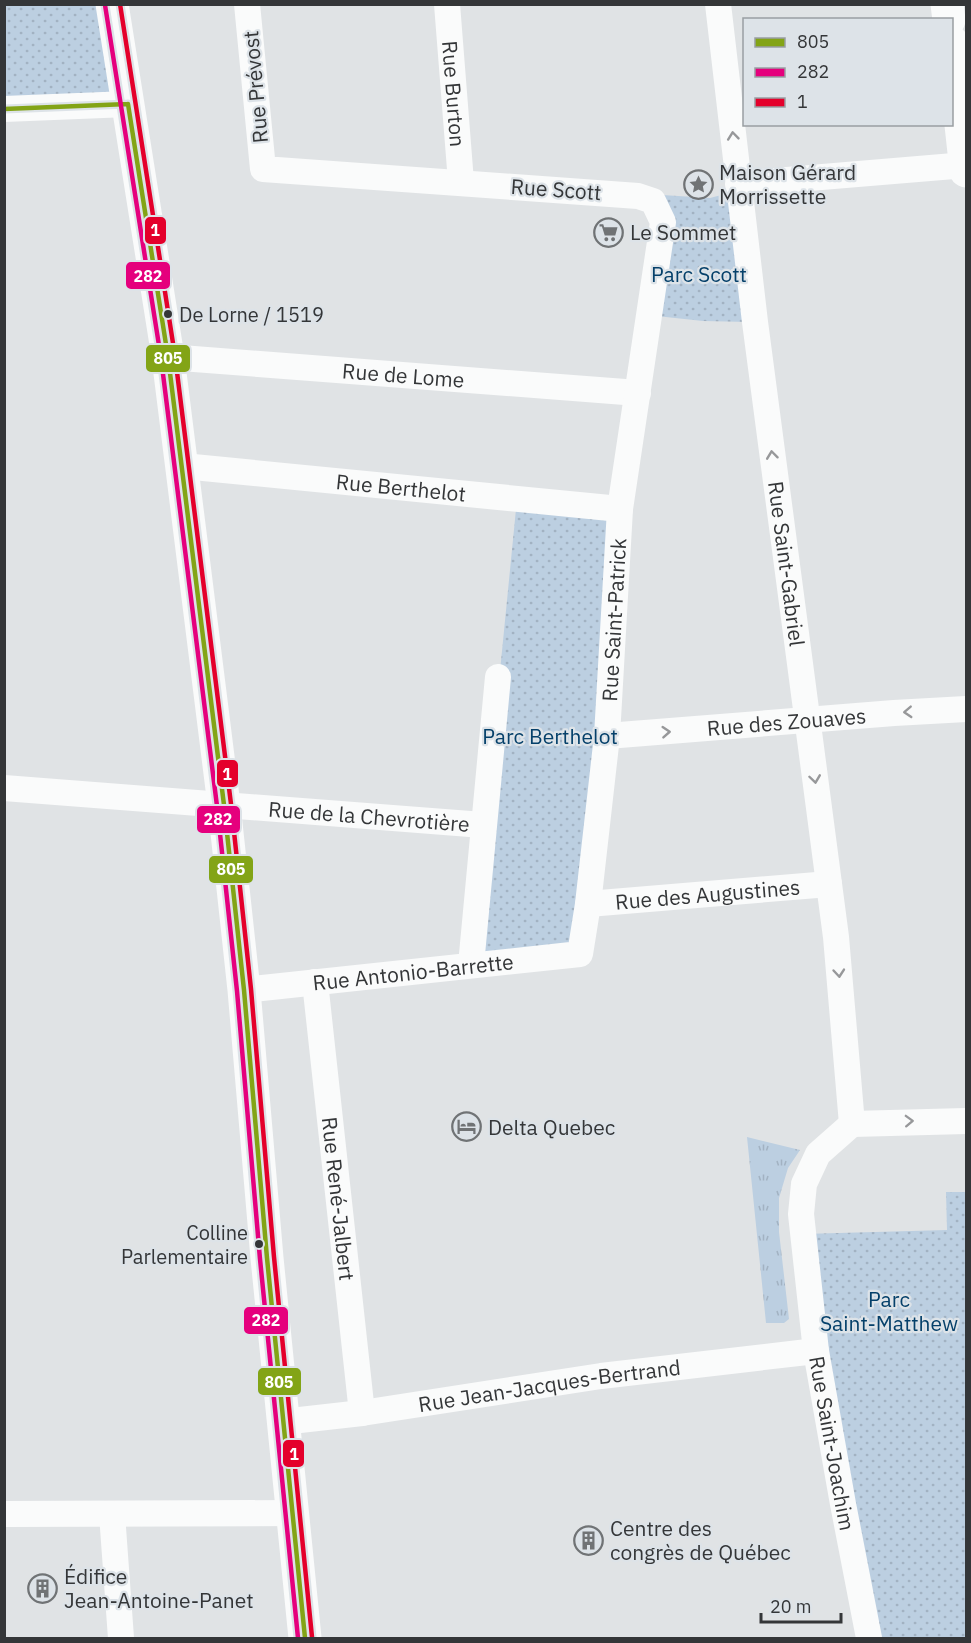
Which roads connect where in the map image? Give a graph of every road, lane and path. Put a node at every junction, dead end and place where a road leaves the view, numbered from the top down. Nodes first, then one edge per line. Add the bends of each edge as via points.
1 (112, 4) edge
2 (247, 4) edge
3 (447, 4) edge
4 (718, 4) edge
5 (953, 59) edge
6 (128, 104) junction
7 (4, 110) edge
8 (966, 168) edge
9 (263, 169) joint
10 (461, 182) junction
11 (738, 184) junction
12 (168, 357) junction
13 (638, 393) junction
14 (183, 466) junction
15 (620, 509) junction
16 (498, 677) dead end
17 (966, 709) edge
18 (807, 721) junction
19 (607, 736) junction
20 (4, 788) edge
21 (224, 805) junction
22 (483, 825) junction
23 (829, 884) junction
24 (588, 904) junction
25 (580, 954) joint
26 (471, 964) junction
27 (315, 982) junction
28 (244, 990) junction
29 (966, 1121) edge
30 (852, 1124) junction
31 (816, 1351) junction
32 (362, 1413) junction
33 (282, 1422) junction
34 (292, 1513) junction
35 (4, 1514) edge
36 (112, 1514) junction
37 (121, 1638) edge
38 (305, 1638) edge
39 (870, 1638) edge

1 - 6 main road
2 - 9 street, Rue Prévost
3 - 10 street, Rue Burton
11 -> 4 street, Rue Saint-Gabriel
5 - 8 main road
6 - 7 street
6 - 12 main road
8 - 11 street
9 - 10 street, Rue Scott
10 - 13 street, Rue Scott via 638,196 653,201 663,222
18 -> 11 street, Rue Saint-Gabriel
12 - 13 street, Rue de Lome
12 - 14 main road
13 - 15 street, Rue Saint-Patrick
14 - 15 street, Rue Berthelot
14 - 21 main road
15 - 19 street, Rue Saint-Patrick
16 - 22 street
17 -> 18 street, Rue des Zouaves
19 -> 18 street, Rue des Zouaves
18 -> 23 street, Rue Saint-Gabriel
19 - 24 street, Rue Saint-Patrick
20 - 21 street, Rue de la Chevrotière
21 - 22 street, Rue de la Chevrotière
21 - 28 main road
22 - 26 street
23 - 24 street, Rue des Augustines
23 -> 30 street, Rue Saint-Gabriel
24 - 25 street, Rue Saint-Patrick
25 - 26 street, Rue Antonio-Barrette
26 - 27 street, Rue Antonio-Barrette
27 - 28 street, Rue Antonio-Barrette
27 - 32 street, Rue René-Jalbert
28 - 33 main road
30 -> 29 street
30 - 31 street, Rue Saint-Joachim via 818,1154 804,1184 801,1214
31 - 32 street, Rue Jean-Jacques-Bertrand via 601,1376
31 - 39 street, Rue Saint-Joachim
32 - 33 street, Rue Jean-Jacques-Bertrand
33 - 34 main road
34 - 36 street
34 - 38 main road
35 - 36 street
36 - 37 street

